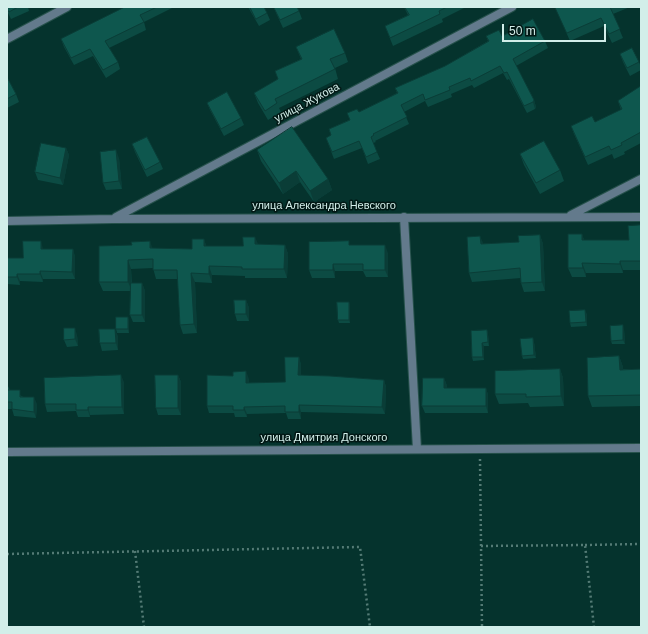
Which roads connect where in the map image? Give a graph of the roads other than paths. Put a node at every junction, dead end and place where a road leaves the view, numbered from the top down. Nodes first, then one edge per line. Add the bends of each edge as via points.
1 (67, 7) edge
2 (512, 7) edge
3 (7, 39) edge
4 (641, 178) edge
5 (570, 216) junction
6 (404, 217) junction
7 (641, 217) edge
8 (113, 219) junction
9 (7, 221) edge
10 (641, 448) edge
11 (416, 449) junction
12 (7, 452) edge

1 - 3 street
2 - 8 street, улица Жукова
4 - 5 street
5 - 6 street, улица Александра Невского
5 - 7 street, улица Александра Невского
6 - 8 street, улица Александра Невского
6 - 11 street
8 - 9 street, улица Александра Невского
10 - 11 street, улица Дмитрия Донского
11 - 12 street, улица Дмитрия Донского

